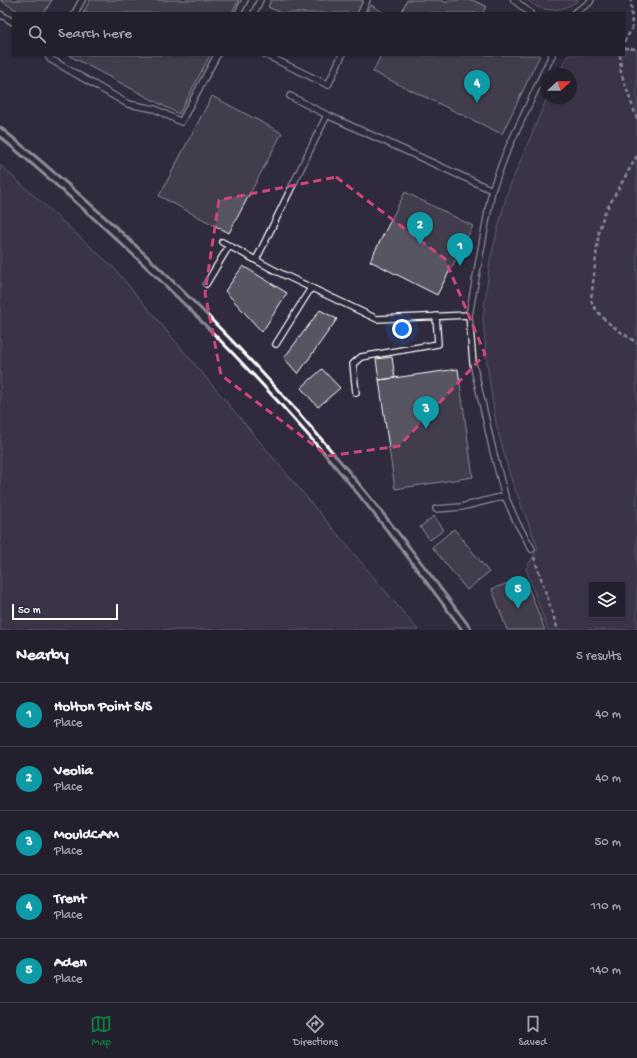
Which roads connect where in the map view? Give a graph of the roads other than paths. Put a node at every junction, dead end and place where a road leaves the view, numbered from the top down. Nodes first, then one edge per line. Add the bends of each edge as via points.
1 (82, 0) edge
2 (245, 0) edge
3 (260, 0) edge
4 (367, 0) edge
5 (514, 0) edge
6 (590, 0) edge
7 (76, 12) edge
8 (239, 12) edge
9 (254, 12) edge
10 (361, 12) edge
11 (529, 12) edge
12 (576, 12) edge
13 (0, 14) edge
14 (12, 21) edge
15 (50, 56) edge
16 (216, 56) edge
17 (268, 56) edge
18 (342, 56) edge
19 (552, 56) edge
20 (290, 96) dead end
21 (327, 115) junction
22 (492, 190) junction
23 (222, 242) dead end
24 (229, 246) junction
25 (256, 260) junction
26 (206, 284) dead end
27 (311, 288) junction
28 (469, 315) junction
29 (436, 316) junction
30 (276, 344) dead end
31 (356, 392) dead end
32 (505, 496) junction
33 (436, 509) dead end
34 (532, 549) road end

1 - 7 lane
2 - 8 lane
3 - 9 lane
4 - 10 lane
5 - 11 lane
6 - 12 lane via 589,4
13 - 14 lane
15 - 16 lane via 128,104 156,109 181,122
17 - 18 lane via 328,85
19 - 22 lane
20 - 21 lane
21 - 22 lane
21 - 25 lane
22 - 28 lane
23 - 24 lane
24 - 25 lane
24 - 26 lane
25 - 27 lane
27 - 29 lane via 377,319
27 - 30 lane
28 - 29 lane
28 - 32 lane via 473,362
29 - 31 lane via 438,344 361,357 353,364
32 - 33 lane via 461,507
32 - 34 lane

